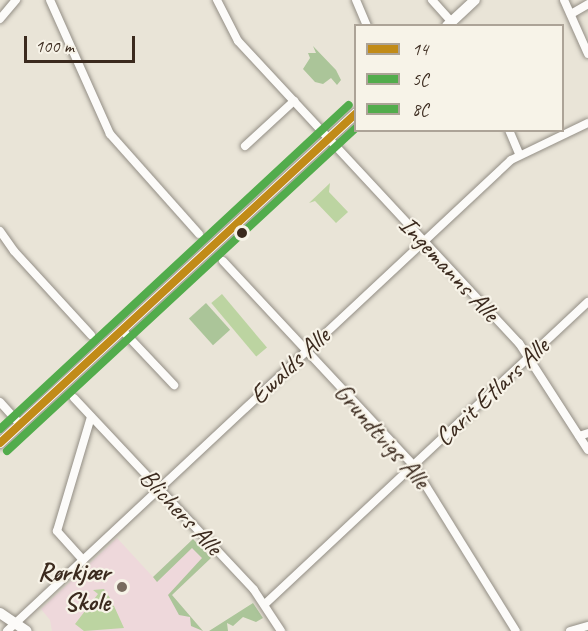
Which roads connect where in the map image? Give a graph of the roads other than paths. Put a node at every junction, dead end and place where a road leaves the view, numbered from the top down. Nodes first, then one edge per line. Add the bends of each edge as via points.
1 (16, 0) edge
2 (50, 0) edge
3 (217, 0) edge
4 (356, 0) edge
5 (432, 0) edge
6 (475, 0) edge
7 (564, 0) edge
8 (588, 4) edge
9 (571, 14) junction
10 (0, 19) edge
11 (449, 23) edge
12 (366, 24) edge
13 (588, 54) edge
14 (294, 101) junction
15 (354, 114) edge
16 (588, 123) edge
17 (510, 132) edge
18 (327, 138) junction
19 (245, 146) dead end
20 (519, 153) junction
21 (0, 231) edge
22 (199, 234) dead end
23 (423, 241) junction
24 (223, 261) dead end
25 (588, 302) edge
26 (122, 330) junction
27 (91, 335) dead end
28 (306, 351) junction
29 (530, 358) junction
30 (174, 385) dead end
31 (74, 398) dead end
32 (0, 402) edge
33 (92, 417) junction
34 (20, 424) junction
35 (588, 433) edge
36 (579, 436) junction
37 (0, 443) edge
38 (588, 450) edge
39 (413, 465) junction
40 (159, 488) junction
41 (83, 560) junction
42 (265, 604) junction
43 (0, 613) edge
44 (16, 622) junction
45 (588, 626) edge
46 (6, 631) edge
47 (27, 631) edge
48 (281, 631) edge
49 (516, 631) edge
50 (570, 631) edge

1 - 10 street
2 - 22 street via 110,134
3 - 14 street, Ingemanns Alle via 238,40
4 - 12 street
5 - 11 street
6 - 11 street
7 - 9 street
8 - 9 street
9 - 13 street
14 - 18 street, Ingemanns Alle
14 - 19 street
15 - 18 street
16 - 20 street, Ewalds Alle
17 - 20 street
18 - 23 street, Ingemanns Alle
18 - 26 street
20 - 23 street, Ewalds Alle
21 - 27 street
23 - 28 street, Ewalds Alle
23 - 29 street, Ingemanns Alle
24 - 28 street, Grundtvigs Alle
25 - 29 street, Carit Etlars Alle
26 - 30 street
26 - 34 street
28 - 39 street, Grundtvigs Alle
28 - 40 street, Ewalds Alle
29 - 36 street, Ingemanns Alle
29 - 39 street, Carit Etlars Alle
31 - 33 street, Blichers Alle
32 - 34 street
33 - 40 street, Blichers Alle
33 - 41 street via 57,531
34 - 37 street
35 - 36 street
36 - 38 street, Ingemanns Alle
39 - 42 street, Carit Etlars Alle
39 - 49 street, Grundtvigs Alle
40 - 41 street, Ewalds Alle
40 - 42 street, Blichers Alle
41 - 44 street, Ewalds Alle
42 - 48 street, Blichers Alle
43 - 44 street
44 - 46 street, Ewalds Alle
44 - 47 street
45 - 50 street

